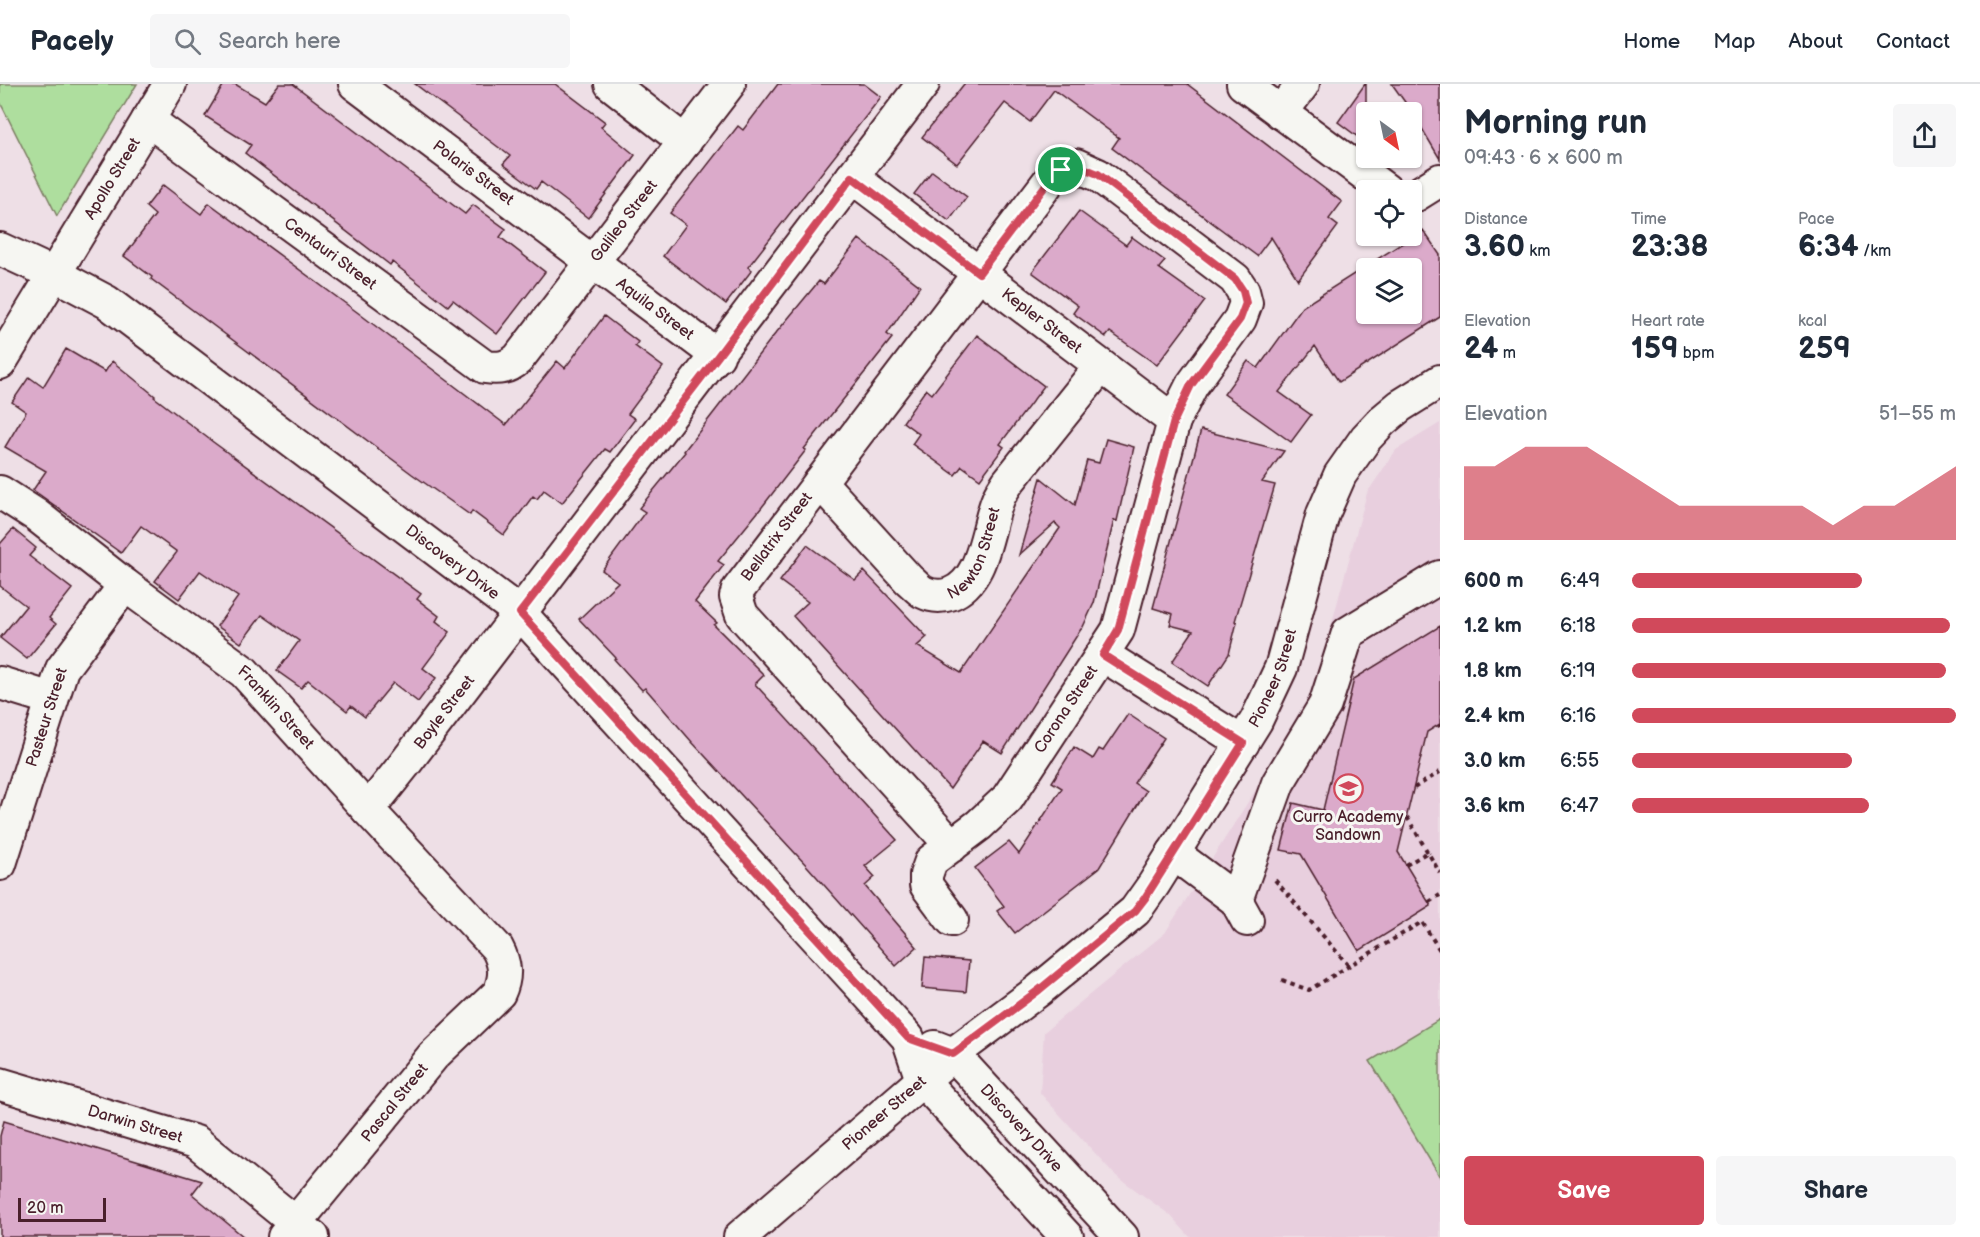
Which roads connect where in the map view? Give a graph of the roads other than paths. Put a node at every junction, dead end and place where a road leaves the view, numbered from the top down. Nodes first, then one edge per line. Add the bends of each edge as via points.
1 (170, 84) edge
2 (355, 84) edge
3 (611, 84) edge
4 (729, 84) edge
5 (923, 84) edge
6 (1243, 84) edge
7 (1302, 84) edge
8 (1281, 113) junction
9 (148, 120) junction
10 (685, 142) junction
11 (852, 177) junction
12 (1371, 180) edge
13 (1440, 180) edge
14 (1422, 191) edge
15 (0, 249) edge
16 (592, 262) junction
17 (979, 273) junction
18 (54, 274) junction
19 (718, 356) junction
20 (518, 359) joint
21 (0, 363) edge
22 (1101, 366) junction
23 (1440, 381) edge
24 (1174, 421) junction
25 (820, 482) junction
26 (0, 492) edge
27 (1440, 577) edge
28 (125, 585) junction
29 (520, 613) junction
30 (1103, 655) junction
31 (0, 683) edge
32 (52, 699) junction
33 (1243, 743) junction
34 (368, 810) junction
35 (952, 846) junction
36 (1173, 853) junction
37 (0, 864) edge
38 (952, 920) dead end
39 (505, 971) joint
40 (908, 1038) junction
41 (953, 1054) junction
42 (922, 1080) junction
43 (0, 1084) edge
44 (297, 1232) edge
45 (740, 1237) edge
46 (1067, 1237) edge
47 (1122, 1237) edge

1 - 9 street, Apollo Street
2 - 16 street, Polaris Street
3 - 10 street
4 - 10 street, Galileo Street
5 - 11 street, Boyle Street
6 - 8 street
7 - 8 street
8 - 12 street
9 - 18 street, Apollo Street
9 - 20 street, Centauri Street via 485,367 503,368
10 - 16 street, Galileo Street
11 - 17 street, Kepler Street
11 - 19 street, Boyle Street
13 - 14 street
15 - 18 street, Discovery Drive
16 - 19 street, Aquila Street
16 - 20 street, Galileo Street
17 - 22 street, Kepler Street
17 - 24 street, Bellatrix Street via 1052,177 1076,165 1098,174 1235,279 1243,291 1246,303 1240,319 1191,385
17 - 25 street, Bellatrix Street
18 - 21 street, Apollo Street
18 - 29 street, Discovery Drive via 107,302
19 - 29 street, Boyle Street
22 - 24 street, Kepler Street
22 - 25 street, Newton Street via 1008,482 998,499 974,572 962,586 945,596 923,592
23 - 33 street, Pioneer Street via 1382,421 1340,475 1323,514 1281,668
24 - 30 street, Corona Street via 1118,630
25 - 35 street, Bellatrix Street via 738,590 738,605 742,615
26 - 28 street, Franklin Street via 36,515
27 - 36 street via 1348,633 1325,705 1278,783 1253,854 1241,910
28 - 32 street, Pasteur Street via 62,669
28 - 34 street, Franklin Street via 244,672
29 - 34 street, Boyle Street
29 - 40 street, Discovery Drive
30 - 33 street
30 - 35 street, Corona Street via 1007,799
31 - 32 street
32 - 37 street, Pasteur Street
33 - 36 street, Pioneer Street
34 - 39 street, Franklin Street via 497,948
35 - 38 street, Corona Street via 932,861 926,885
36 - 41 street, Pioneer Street via 1145,898 1123,922
39 - 44 street, Pascal Street via 499,993 433,1056
40 - 41 street, Discovery Drive
40 - 42 street, Discovery Drive
41 - 42 street, Pioneer Street
41 - 47 street, Discovery Drive
42 - 45 street, Pioneer Street
42 - 46 street, Discovery Drive
43 - 44 street, Darwin Street via 196,1142

